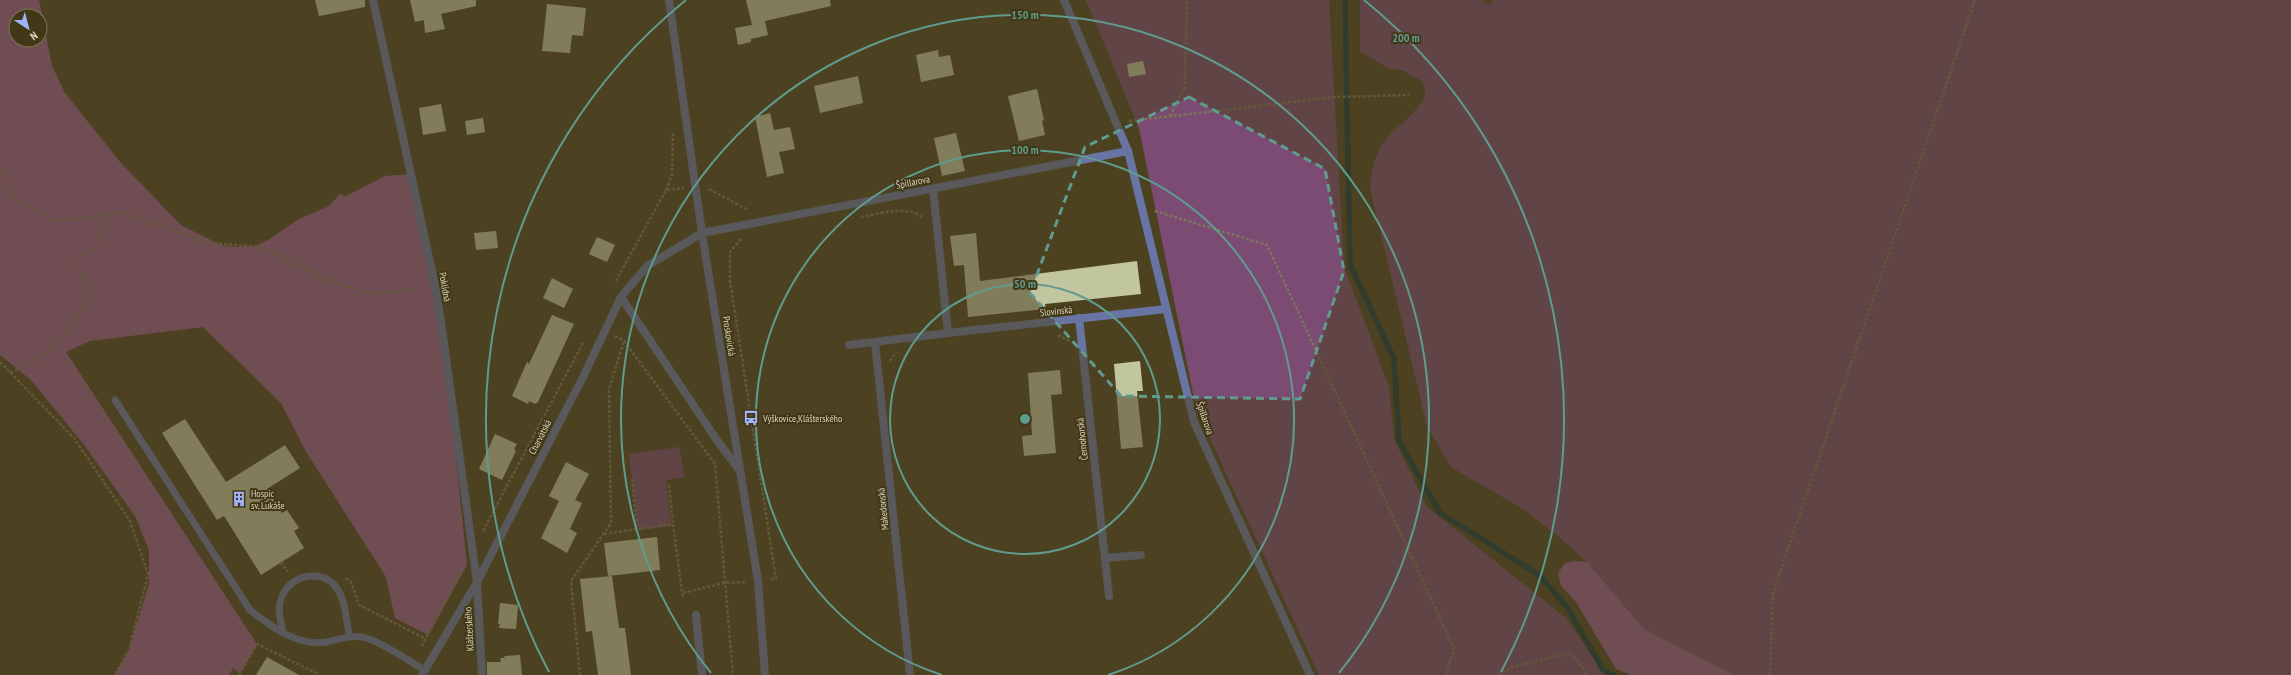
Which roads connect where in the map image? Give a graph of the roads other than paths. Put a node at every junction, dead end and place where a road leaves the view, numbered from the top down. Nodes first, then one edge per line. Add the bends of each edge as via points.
1 (373, 0) edge
2 (669, 0) edge
3 (1064, 0) edge
4 (1128, 151) junction
5 (933, 189) junction
6 (702, 233) junction
7 (621, 297) junction
8 (1166, 309) junction
9 (1079, 318) junction
10 (948, 333) junction
11 (875, 342) junction
12 (849, 345) dead end
13 (115, 400) dead end
14 (740, 471) junction
15 (1141, 555) dead end
16 (1105, 558) junction
17 (477, 582) junction
18 (1110, 596) dead end
19 (696, 615) dead end
20 (283, 632) junction
21 (350, 637) junction
22 (424, 673) edge
23 (482, 675) edge
24 (702, 675) edge
25 (765, 675) edge
26 (910, 675) edge
27 (1310, 675) edge

1 - 17 street, Poklidná via 435,285
2 - 6 street, Proskovická
3 - 4 street, Špillarova
4 - 5 street, Špillarova
4 - 8 street, Špillarova
5 - 6 street, Špillarova
5 - 10 street
6 - 7 street, Charvátská via 647,266
6 - 14 street, Proskovická
7 - 14 street
7 - 17 street, Charvátská via 583,377
8 - 9 street, Slovinská
8 - 27 street, Špillarova via 1194,422
9 - 10 street, Slovinská
9 - 16 street, Černohorská
10 - 11 street, Slovinská
11 - 12 street, Slovinská
11 - 26 street, Makedonská
13 - 20 lane via 250,610
14 - 25 street, Proskovická via 758,581
15 - 16 street
16 - 18 street, Černohorská
17 - 22 street, Charvátská
17 - 23 street, Klášterského
19 - 24 street
20 - 21 lane via 309,643
20 - 21 lane via 279,609 281,598 288,586 299,578 311,575 323,577 335,586 342,597
21 - 22 lane via 367,638

